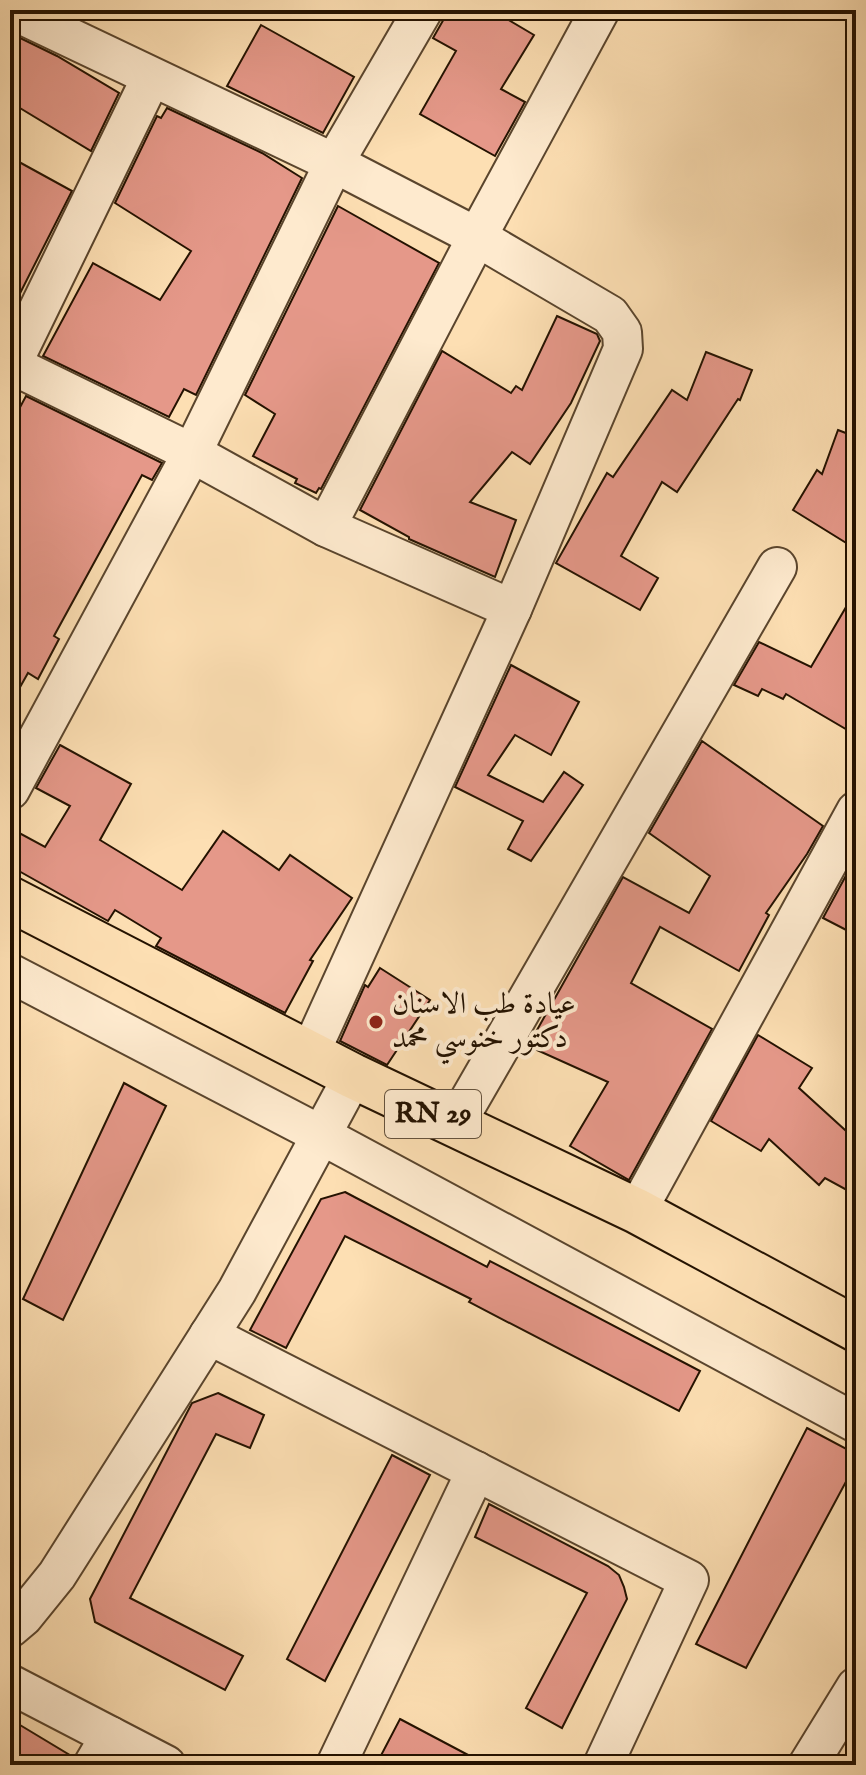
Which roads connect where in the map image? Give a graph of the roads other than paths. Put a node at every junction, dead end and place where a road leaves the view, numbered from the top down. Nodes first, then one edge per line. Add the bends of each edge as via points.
1 (12, 10) edge
2 (423, 10) edge
3 (600, 10) edge
4 (151, 78) junction
5 (334, 163) junction
6 (477, 237) junction
7 (11, 366) edge
8 (192, 453) junction
9 (326, 527) junction
10 (777, 567) dead end
11 (512, 609) junction
12 (10, 790) edge
13 (856, 811) edge
14 (10, 899) edge
15 (10, 973) edge
16 (310, 1053) junction
17 (353, 1076) junction
18 (455, 1125) junction
19 (321, 1135) junction
20 (637, 1211) junction
21 (856, 1329) edge
22 (209, 1335) junction
23 (856, 1423) edge
24 (476, 1471) junction
25 (10, 1628) edge
26 (10, 1684) edge
27 (856, 1687) edge
28 (102, 1750) edge
29 (166, 1765) edge
30 (336, 1765) edge
31 (603, 1765) edge
32 (808, 1765) edge

1 - 4 street
2 - 5 street
3 - 6 street
4 - 5 street
4 - 7 street
5 - 6 street
5 - 8 street
6 - 9 street
6 - 11 street via 610,315 622,332 623,349
7 - 8 street
8 - 9 street
8 - 12 street
9 - 11 street
10 - 18 street
11 - 16 street
13 - 20 street
14 - 16 main road, RN 29
15 - 19 street
16 - 17 main road, RN 29
17 - 18 main road, RN 29
17 - 19 street
18 - 20 main road, RN 29
19 - 22 street
19 - 23 street
20 - 21 main road, RN 29
22 - 24 street
22 - 25 street via 57,1575
24 - 30 street
24 - 31 street via 689,1580
26 - 28 street
27 - 32 street
28 - 29 street

